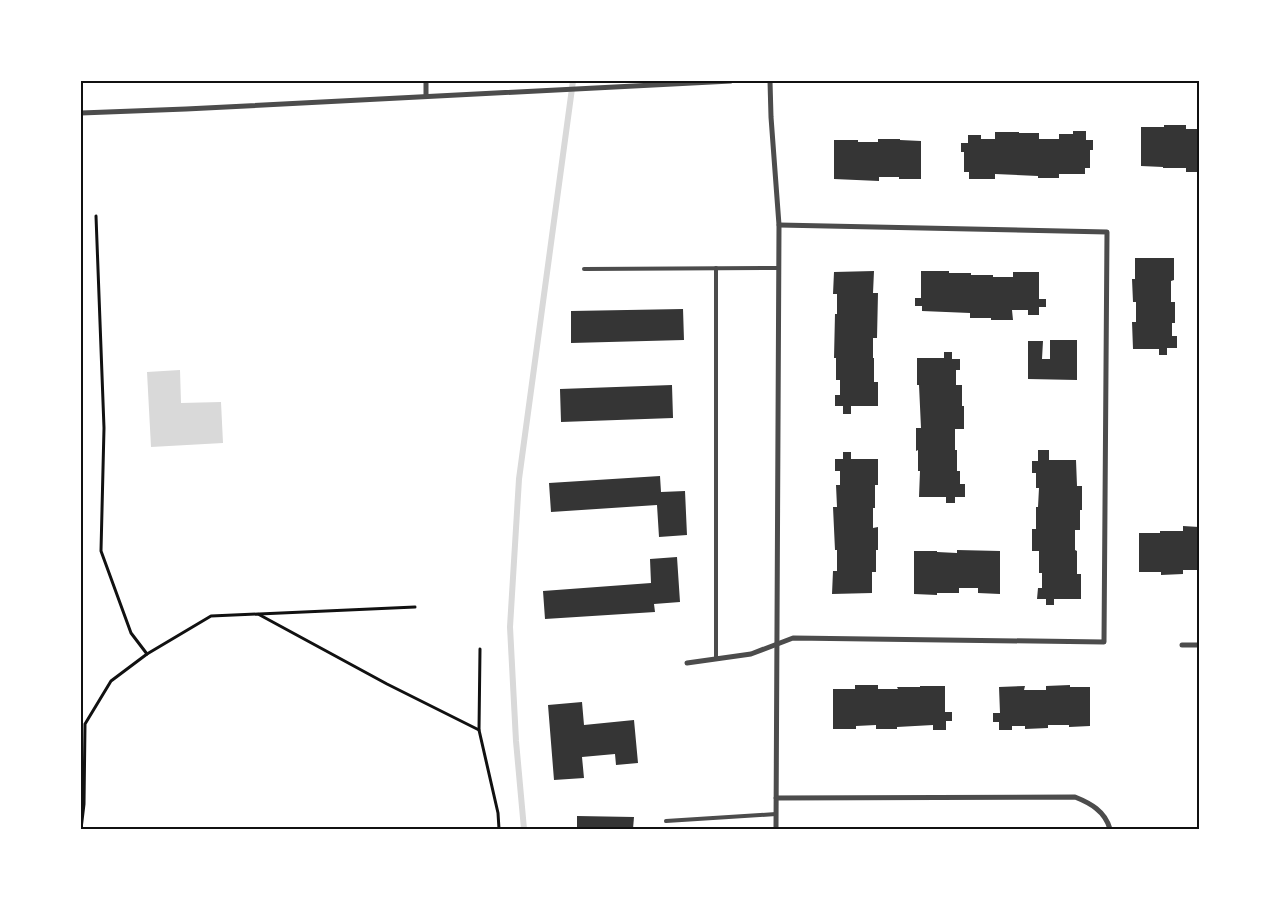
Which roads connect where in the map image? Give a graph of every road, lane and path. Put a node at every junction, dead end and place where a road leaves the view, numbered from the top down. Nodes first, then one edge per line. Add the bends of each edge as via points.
1 (426, 81) edge
2 (731, 81) edge
3 (770, 81) edge
4 (426, 96) junction
5 (81, 113) edge
6 (96, 216) dead end
7 (779, 225) junction
8 (716, 268) junction
9 (779, 268) junction
10 (584, 269) dead end
11 (415, 607) dead end
12 (258, 614) junction
13 (777, 645) junction
14 (1182, 645) dead end
15 (1199, 645) edge
16 (480, 649) dead end
17 (146, 654) junction
18 (716, 659) junction
19 (687, 663) dead end
20 (479, 730) junction
21 (776, 798) junction
22 (776, 814) junction
23 (666, 821) dead end
24 (82, 829) edge
25 (499, 829) edge
26 (776, 829) edge
27 (1110, 829) edge

1 - 4 street
2 - 4 street
3 - 7 street
4 - 5 street
6 - 17 path via 104,428 101,551 131,633
7 - 9 street
7 - 13 street via 1107,232 1107,241 1104,642 793,638
8 - 9 lane
8 - 10 lane
8 - 18 lane
9 - 13 street
11 - 12 path
12 - 17 path via 211,616
12 - 20 path
13 - 18 street via 751,654
13 - 21 street
14 - 15 street
16 - 20 path
17 - 24 path via 111,681 85,724
18 - 19 street
20 - 25 path
21 - 22 street
21 - 27 street via 1075,797 1100,812
22 - 23 lane
22 - 26 street

